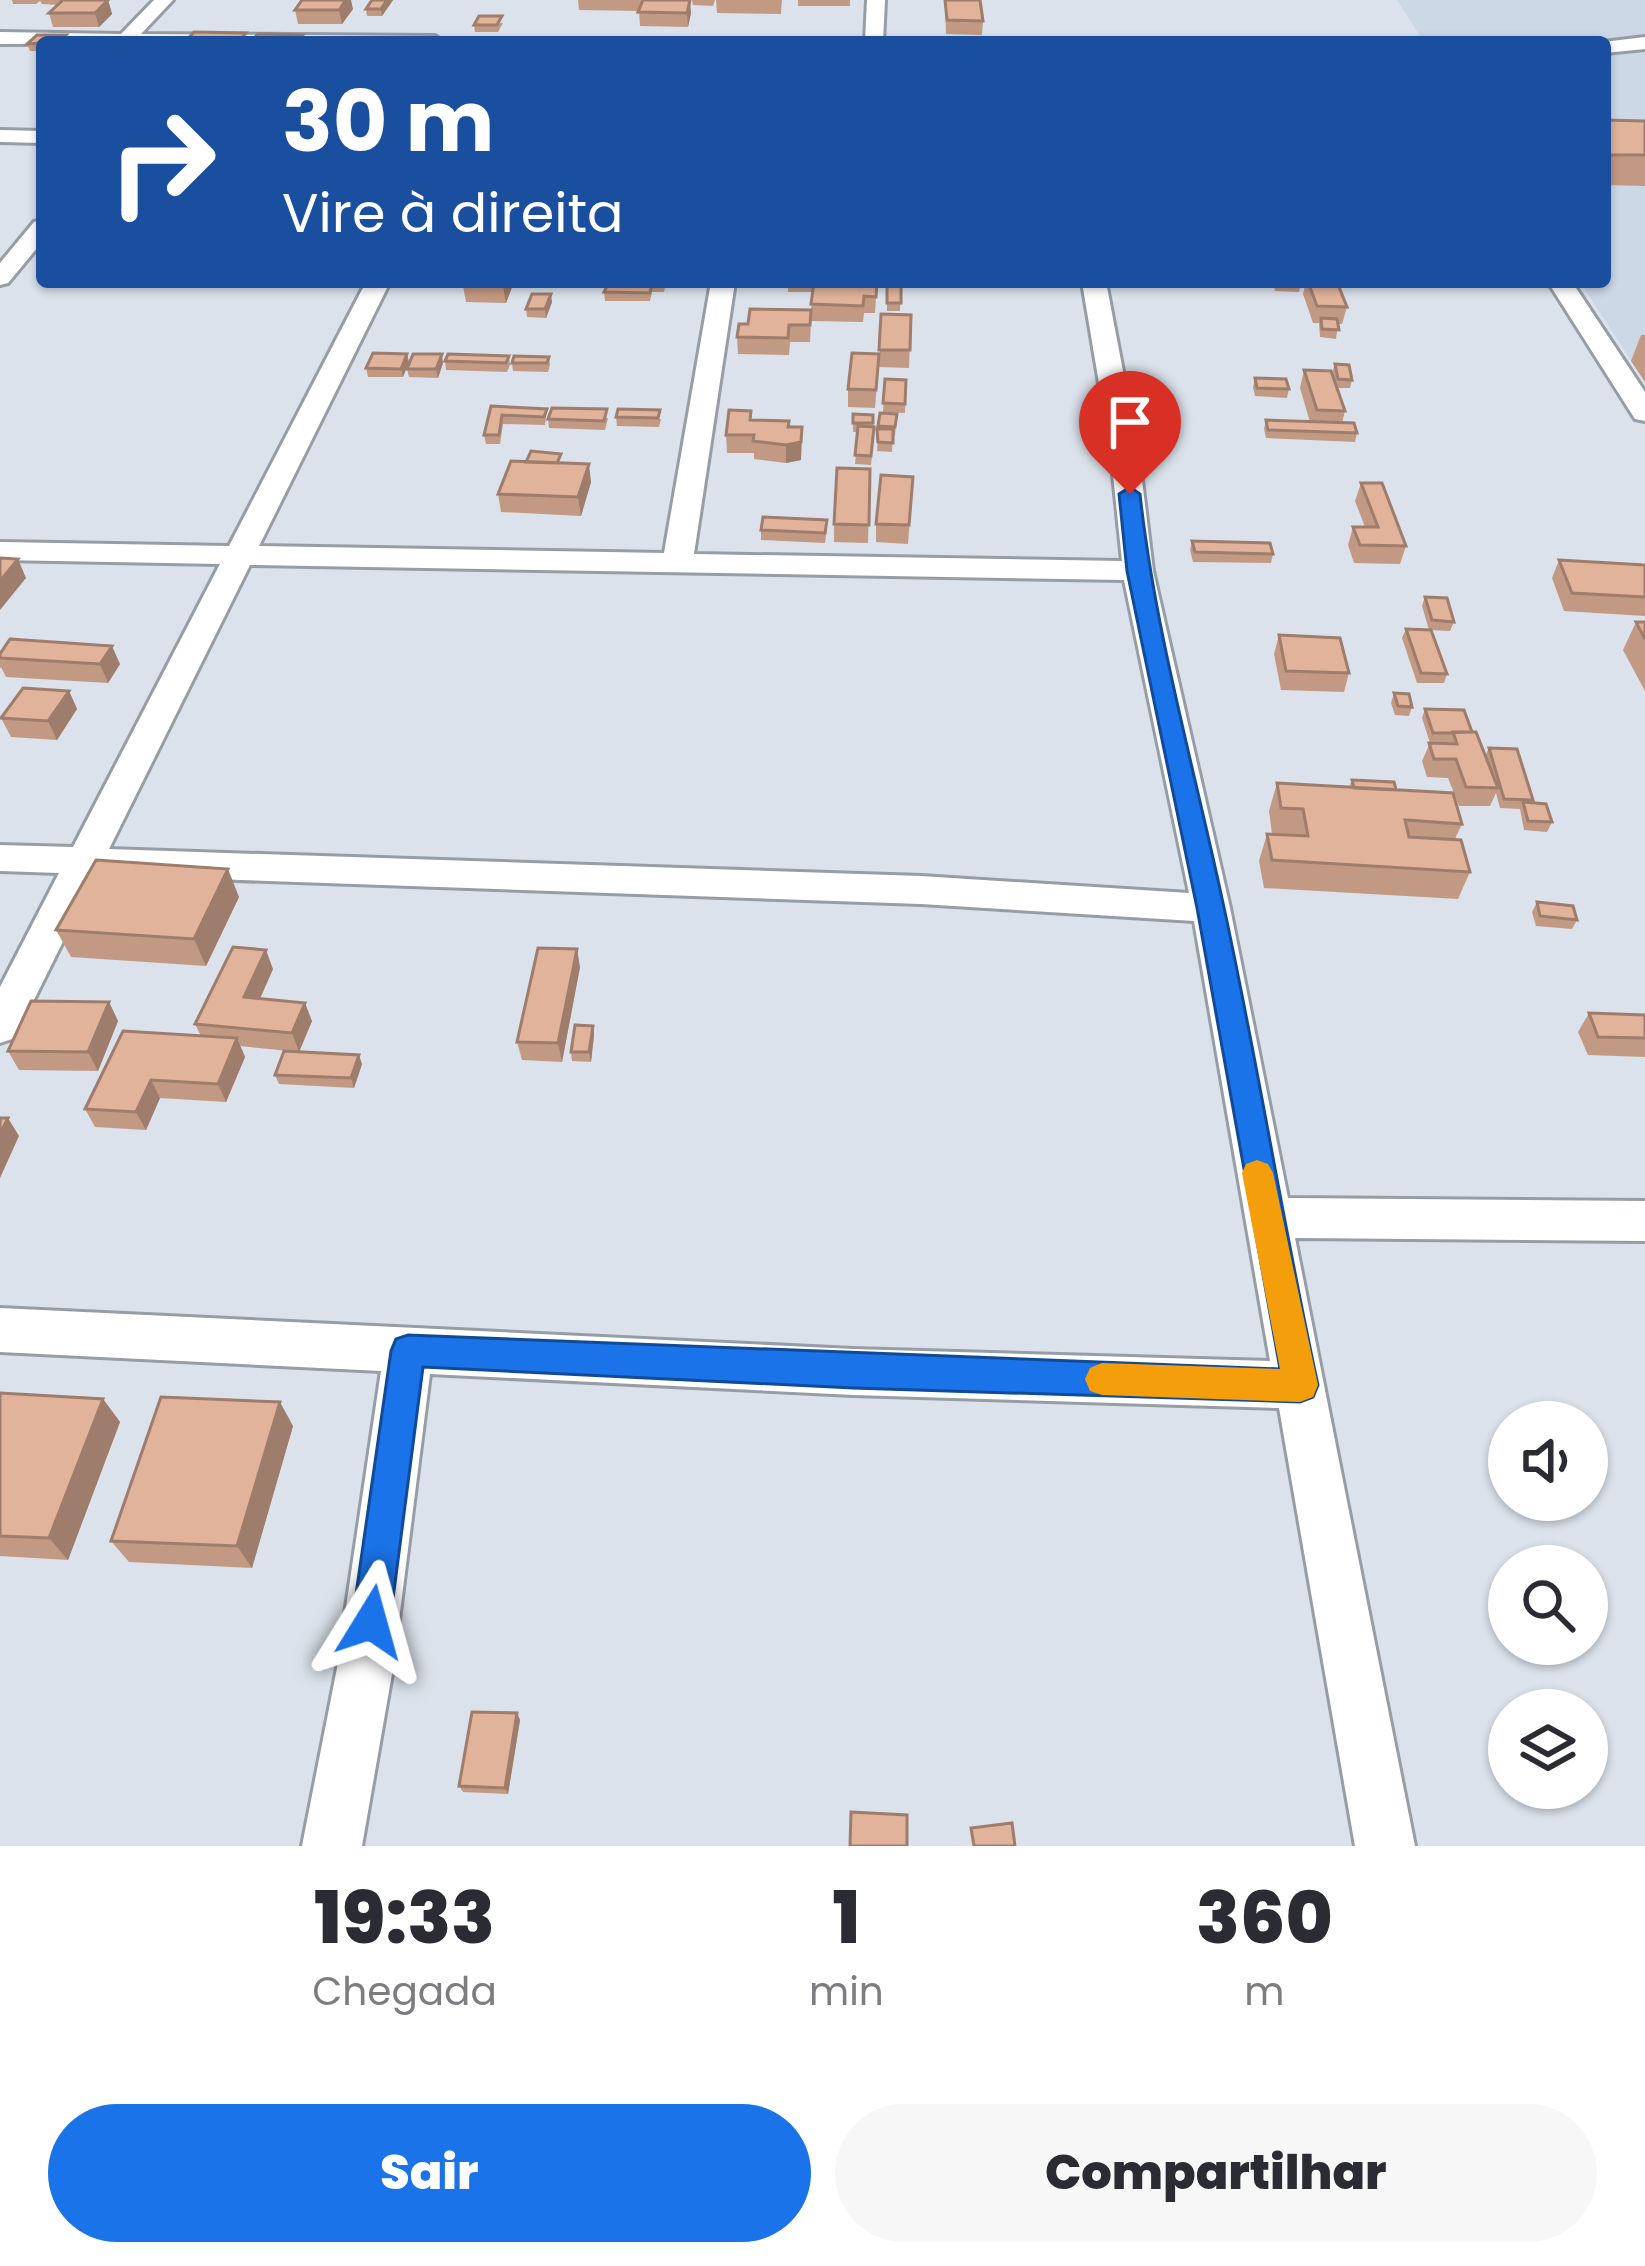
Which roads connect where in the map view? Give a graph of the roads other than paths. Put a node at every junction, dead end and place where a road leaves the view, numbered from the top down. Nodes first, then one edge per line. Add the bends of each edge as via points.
1 (164, 0) edge
2 (876, 0) edge
3 (129, 36) edge
4 (874, 36) edge
5 (0, 38) edge
6 (36, 38) edge
7 (1645, 43) edge
8 (1611, 46) edge
9 (0, 136) edge
10 (36, 137) edge
11 (36, 234) edge
12 (0, 278) edge
13 (375, 288) edge
14 (722, 288) edge
15 (1095, 288) edge
16 (1564, 288) edge
17 (1645, 413) edge
18 (0, 551) edge
19 (243, 556) junction
20 (677, 566) junction
21 (1138, 571) junction
22 (0, 858) edge
23 (86, 860) junction
24 (1211, 908) junction
25 (0, 1027) edge
26 (1265, 1218) junction
27 (1645, 1221) edge
28 (0, 1330) edge
29 (408, 1351) junction
30 (1300, 1385) junction
31 (332, 1846) edge
32 (1385, 1846) edge

1 - 3 street
2 - 4 street
5 - 6 street
7 - 8 street
9 - 10 street
11 - 12 street
13 - 19 street
14 - 20 street
15 - 21 street
16 - 17 street
18 - 19 street
19 - 20 street
19 - 23 street
20 - 21 street
21 - 24 street
22 - 23 street
23 - 24 street
23 - 25 street
24 - 26 street
26 - 27 street
26 - 30 street
28 - 29 street
29 - 30 street
29 - 31 street
30 - 32 street

